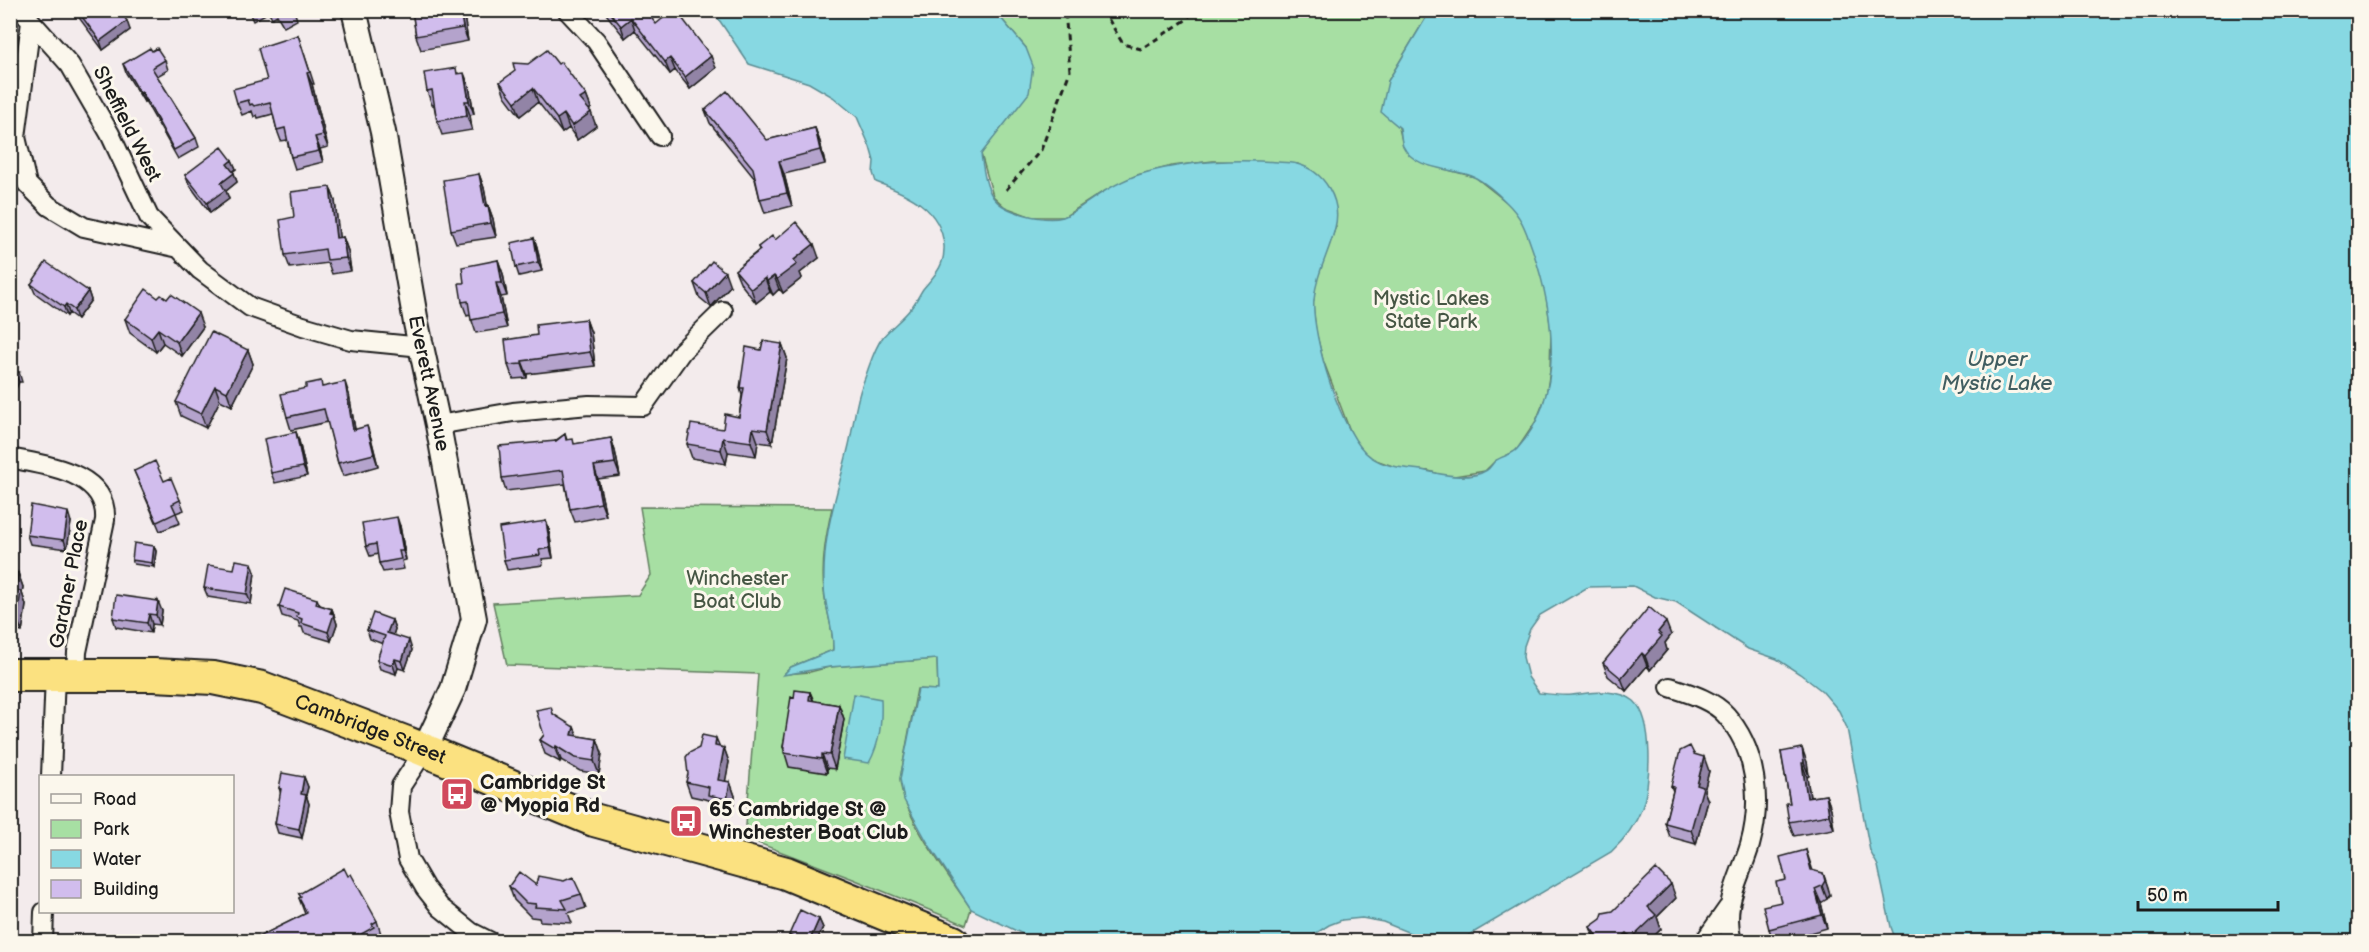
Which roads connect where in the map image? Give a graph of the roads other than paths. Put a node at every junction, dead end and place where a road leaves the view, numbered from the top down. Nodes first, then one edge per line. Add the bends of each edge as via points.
1 (354, 10) edge
2 (567, 10) edge
3 (26, 16) edge
4 (660, 136) dead end
5 (179, 248) junction
6 (723, 311) dead end
7 (422, 347) junction
8 (438, 425) junction
9 (10, 458) edge
10 (10, 675) edge
11 (65, 675) junction
12 (1670, 687) dead end
13 (424, 751) junction
14 (51, 775) edge
15 (1728, 908) junction
16 (44, 913) edge
17 (43, 942) edge
18 (491, 942) edge
19 (952, 942) edge
20 (1704, 942) edge
21 (1732, 942) edge

1 - 7 street, Everett Avenue via 383,132
2 - 4 street via 596,41
3 - 5 street, Sheffield West via 70,64 110,134 149,218
3 - 5 street, Sheffield West via 16,138 27,184 50,206 84,226
5 - 7 street, Sheffield West via 200,270 250,307 351,340
6 - 8 street via 682,351 643,406 589,405 524,411
7 - 8 street, Everett Avenue
8 - 13 street, Everett Avenue via 474,619 453,689
9 - 11 street, Gardner Place via 83,478 97,490 104,503 105,520 77,652
10 - 11 highway, Cambridge Street
11 - 13 highway, Cambridge Street via 183,676 233,681 308,704
11 - 14 street, Gardner Place
12 - 15 street via 1698,696 1725,714 1751,758 1756,800 1751,842
13 - 18 street via 401,786 399,812 408,859 440,907 471,932
13 - 19 highway, Cambridge Street via 594,820 786,873
15 - 20 street
15 - 21 street
16 - 17 street

